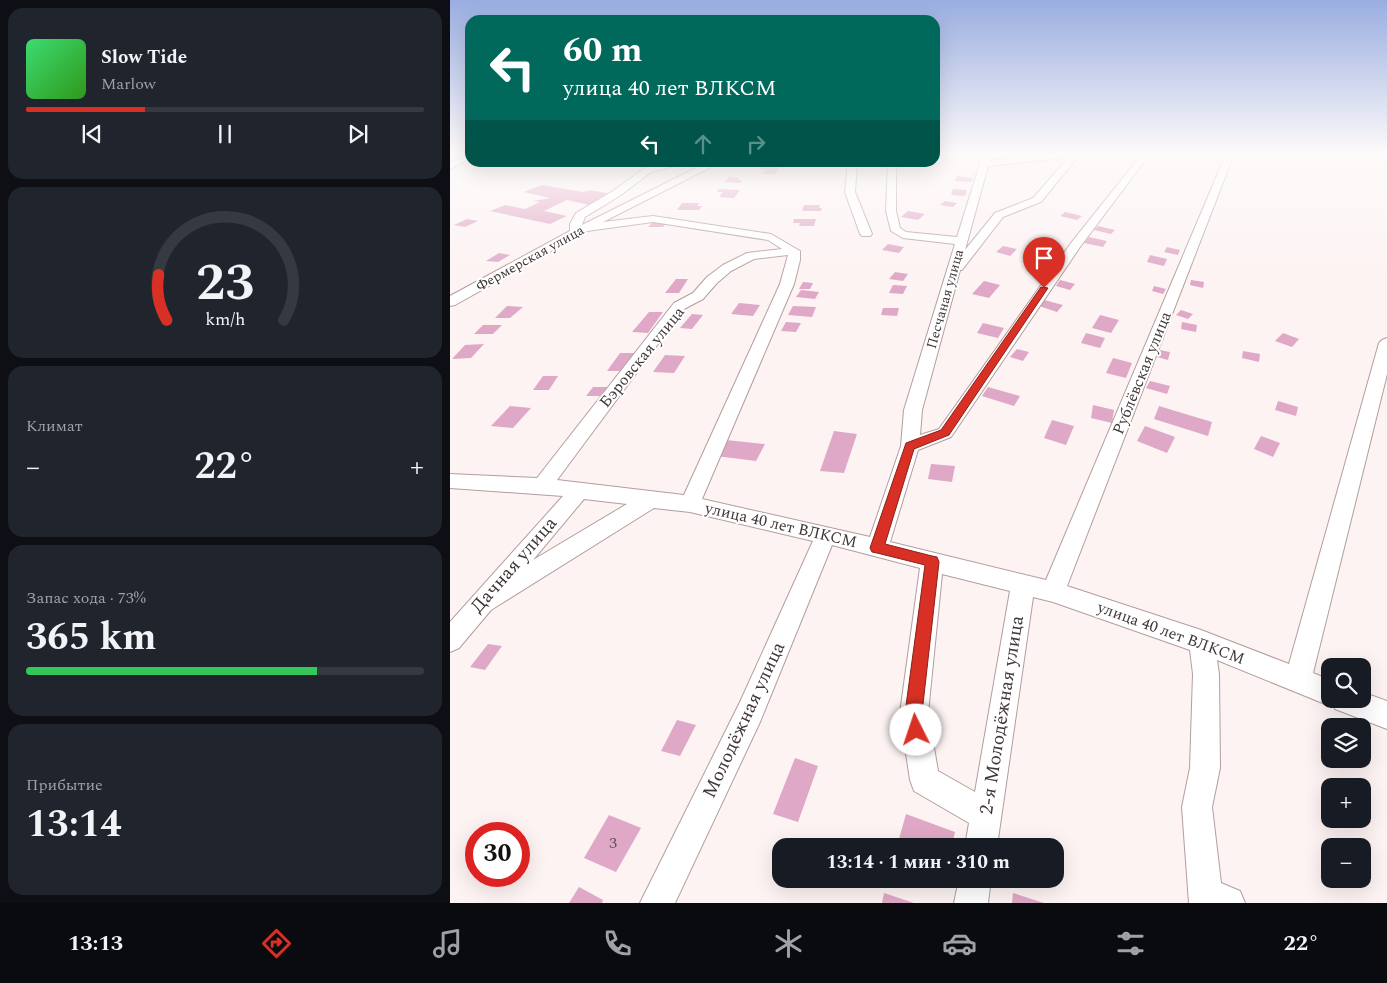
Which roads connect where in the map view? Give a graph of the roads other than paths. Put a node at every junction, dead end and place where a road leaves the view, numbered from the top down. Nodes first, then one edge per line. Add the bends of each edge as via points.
1 (613, 196) edge
2 (646, 196) edge
3 (852, 196) edge
4 (891, 196) edge
5 (975, 196) edge
6 (1040, 196) edge
7 (1113, 196) edge
8 (1213, 196) edge
9 (580, 230) junction
10 (866, 234) dead end
11 (962, 241) junction
12 (794, 251) junction
13 (953, 274) junction
14 (450, 302) edge
15 (1387, 343) edge
16 (910, 446) junction
17 (450, 481) edge
18 (542, 486) junction
19 (579, 490) junction
20 (652, 499) junction
21 (690, 504) junction
22 (826, 535) junction
23 (877, 548) junction
24 (932, 562) junction
25 (1023, 584) junction
26 (1053, 592) junction
27 (483, 602) junction
28 (450, 640) edge
29 (1201, 642) junction
30 (1298, 680) junction
31 (1321, 689) edge
32 (1369, 708) edge
33 (1387, 715) edge
34 (987, 816) junction
35 (983, 838) edge
36 (973, 888) edge
37 (1213, 900) edge
38 (657, 903) edge
39 (970, 903) edge

1 - 9 street via 580,215 576,224
2 - 9 street, Фермерская улица
3 - 10 street
4 - 11 street via 895,229 903,235
5 - 11 street, Песчаная улица
6 - 13 street via 999,215
7 - 16 street via 1075,244 945,432
8 - 26 street, Рублёвская улица
9 - 12 street via 653,219 772,237
9 - 14 street, Фермерская улица
11 - 13 street, Песчаная улица
12 - 18 street, Бэровская улица via 751,256 727,268 698,296 679,306
12 - 21 street via 787,284
13 - 16 street, Песчаная улица via 913,410
15 - 30 street
16 - 23 street
17 - 18 street, улица 40 лет ВЛКСМ
18 - 19 street, улица 40 лет ВЛКСМ
19 - 20 street, улица 40 лет ВЛКСМ
19 - 27 street, Дачная улица
20 - 21 street, улица 40 лет ВЛКСМ
20 - 27 street
21 - 22 street, улица 40 лет ВЛКСМ
22 - 23 street, улица 40 лет ВЛКСМ
22 - 38 street, Молодёжная улица via 750,712
23 - 24 street, улица 40 лет ВЛКСМ
24 - 25 street, улица 40 лет ВЛКСМ
24 - 34 street via 914,713 925,780
25 - 26 street, улица 40 лет ВЛКСМ
25 - 34 street, 2-я Молодёжная улица
26 - 29 street, улица 40 лет ВЛКСМ
27 - 28 street, Дачная улица
29 - 30 street, улица 40 лет ВЛКСМ
29 - 37 street via 1206,674 1205,768 1197,807
30 - 31 street, улица 40 лет ВЛКСМ
32 - 33 street
34 - 35 street, 2-я Молодёжная улица
36 - 39 street

